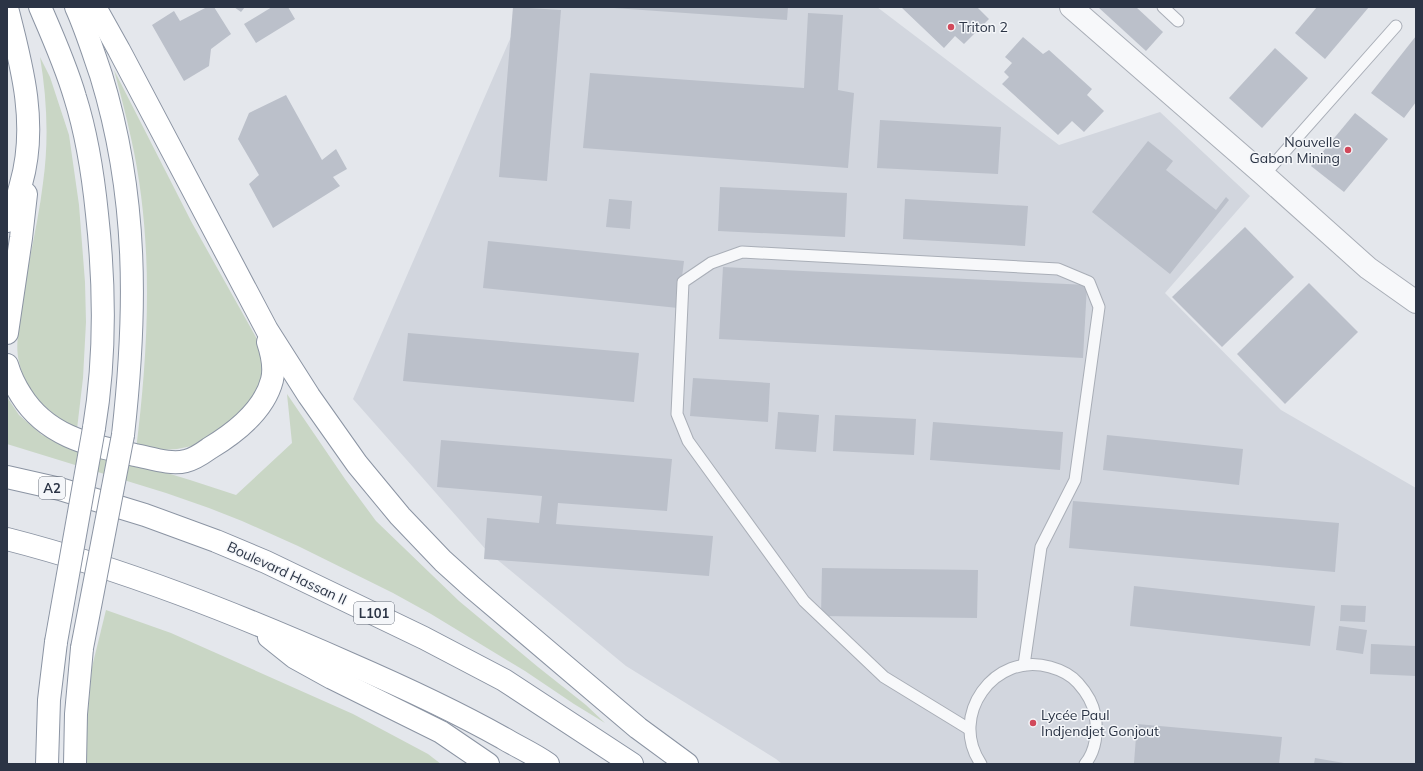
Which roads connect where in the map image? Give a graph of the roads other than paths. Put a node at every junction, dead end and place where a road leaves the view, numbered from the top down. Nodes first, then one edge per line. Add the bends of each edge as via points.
1 (40, 7) edge
2 (76, 7) edge
3 (95, 7) edge
4 (1071, 7) edge
5 (1163, 7) edge
6 (7, 8) edge
7 (1178, 21) dead end
8 (1396, 26) dead end
9 (26, 165) junction
10 (1264, 175) junction
11 (7, 221) edge
12 (1416, 302) edge
13 (260, 317) junction
14 (7, 333) edge
15 (7, 365) edge
16 (7, 477) edge
17 (97, 500) joint
18 (7, 539) edge
19 (249, 622) junction
20 (1024, 665) junction
21 (969, 728) junction
22 (47, 764) edge
23 (75, 764) edge
24 (488, 764) edge
25 (548, 764) edge
26 (632, 764) edge
27 (687, 764) edge
28 (981, 764) edge
29 (1085, 764) edge

1 - 22 highway, bridge via 56,42 76,98 87,143 103,266 104,324 102,370 94,428 56,642 49,700
2 - 23 highway, bridge via 108,98 117,136 131,239 133,304 123,435 82,648 76,714
3 - 13 highway
4 - 10 street
5 - 7 lane
6 - 9 highway via 18,48 29,123
8 - 10 lane
9 - 11 highway via 12,213
9 - 14 highway via 28,179 24,219
10 - 12 street via 1368,268
13 - 15 highway via 274,371 267,395 246,422 230,435 185,461 160,460 114,450 56,430 45,423 25,400
13 - 27 highway via 291,370 339,440 416,534 473,588 638,728
16 - 17 highway, A2
17 - 26 highway, Boulevard Hassan II / L101 via 216,541 330,591 504,680
18 - 19 highway via 133,577 230,612
19 - 24 highway via 294,657 441,732
19 - 25 highway via 402,686 485,728
20 - 21 lane via 1007,670 991,680 983,689 972,710
20 - 21 lane via 1041,547 1075,480 1099,307 1089,282 1058,269 742,252 711,263 683,282 677,414 688,441 804,601 884,677
20 - 29 lane via 1042,664 1060,669 1075,679 1086,692 1094,709 1097,727 1095,745
21 - 28 lane via 972,746

